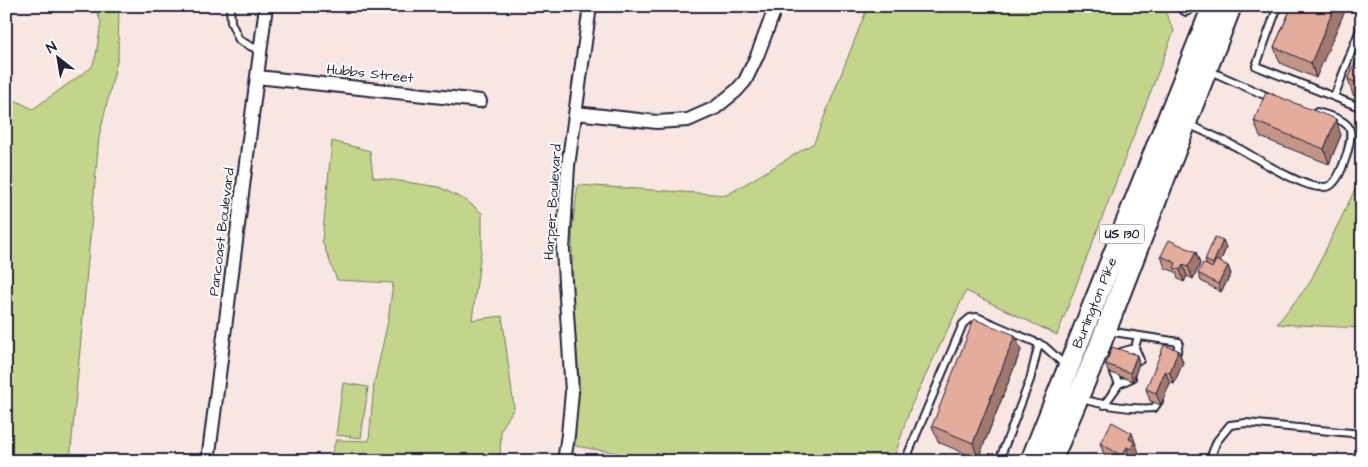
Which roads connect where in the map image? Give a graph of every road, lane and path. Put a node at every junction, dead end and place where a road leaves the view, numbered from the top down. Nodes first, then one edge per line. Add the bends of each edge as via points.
1 (230, 6) edge
2 (266, 6) edge
3 (590, 6) edge
4 (776, 6) edge
5 (1176, 6) edge
6 (1278, 6) edge
7 (1211, 7) edge
8 (1362, 24) edge
9 (261, 48) junction
10 (1206, 69) junction
11 (257, 77) junction
12 (1334, 97) junction
13 (1276, 100) edge
14 (480, 101) dead end
15 (1362, 108) edge
16 (1313, 111) edge
17 (576, 113) junction
18 (1185, 123) junction
19 (1105, 331) junction
20 (1138, 336) junction
21 (1039, 343) junction
22 (1135, 348) junction
23 (1121, 352) edge
24 (1131, 356) edge
25 (1176, 356) edge
26 (1140, 360) dead end
27 (1068, 368) junction
28 (1113, 371) edge
29 (1123, 375) edge
30 (1132, 378) edge
31 (1119, 384) junction
32 (1077, 398) junction
33 (1159, 401) dead end
34 (1104, 405) junction
35 (1362, 434) edge
36 (208, 461) edge
37 (564, 461) edge
38 (908, 461) edge
39 (999, 461) edge
40 (1032, 461) edge
41 (1051, 461) edge
42 (1209, 461) edge

1 - 9 lane via 230,22 239,40
2 - 9 street, Pancoast Boulevard
3 - 17 street, Harper Boulevard
4 - 17 street via 745,81 715,108 688,120 657,122
5 - 7 lane via 1186,12
6 - 12 lane via 1256,66
7 - 10 highway, Burlington Pike / US 130
7 - 27 highway, Burlington Pike / US 130
8 - 12 lane
9 - 11 street, Pancoast Boulevard
10 - 13 lane
10 - 18 highway, Burlington Pike / US 130
11 - 14 street, Hubbs Street
11 - 36 street, Pancoast Boulevard
12 - 15 lane
16 - 18 lane via 1342,122 1351,132 1343,165 1333,184 1325,188 1301,182
17 - 37 street, Harper Boulevard via 568,166 563,250 572,392
18 - 19 highway, Burlington Pike / US 130
19 - 20 lane
19 - 32 highway, Burlington Pike / US 130
20 - 22 lane
20 - 25 lane via 1179,342
21 - 27 lane
21 - 38 lane via 977,317 963,324 908,454
21 - 39 lane via 1030,380
22 - 23 lane
22 - 24 lane
22 - 26 lane
27 - 40 highway, Burlington Pike / US 130
28 - 31 lane
29 - 31 lane
30 - 31 lane
31 - 34 lane
32 - 34 lane
32 - 41 highway, Burlington Pike / US 130
33 - 34 lane via 1154,408 1143,409
35 - 42 lane via 1238,424 1230,426 1217,442

